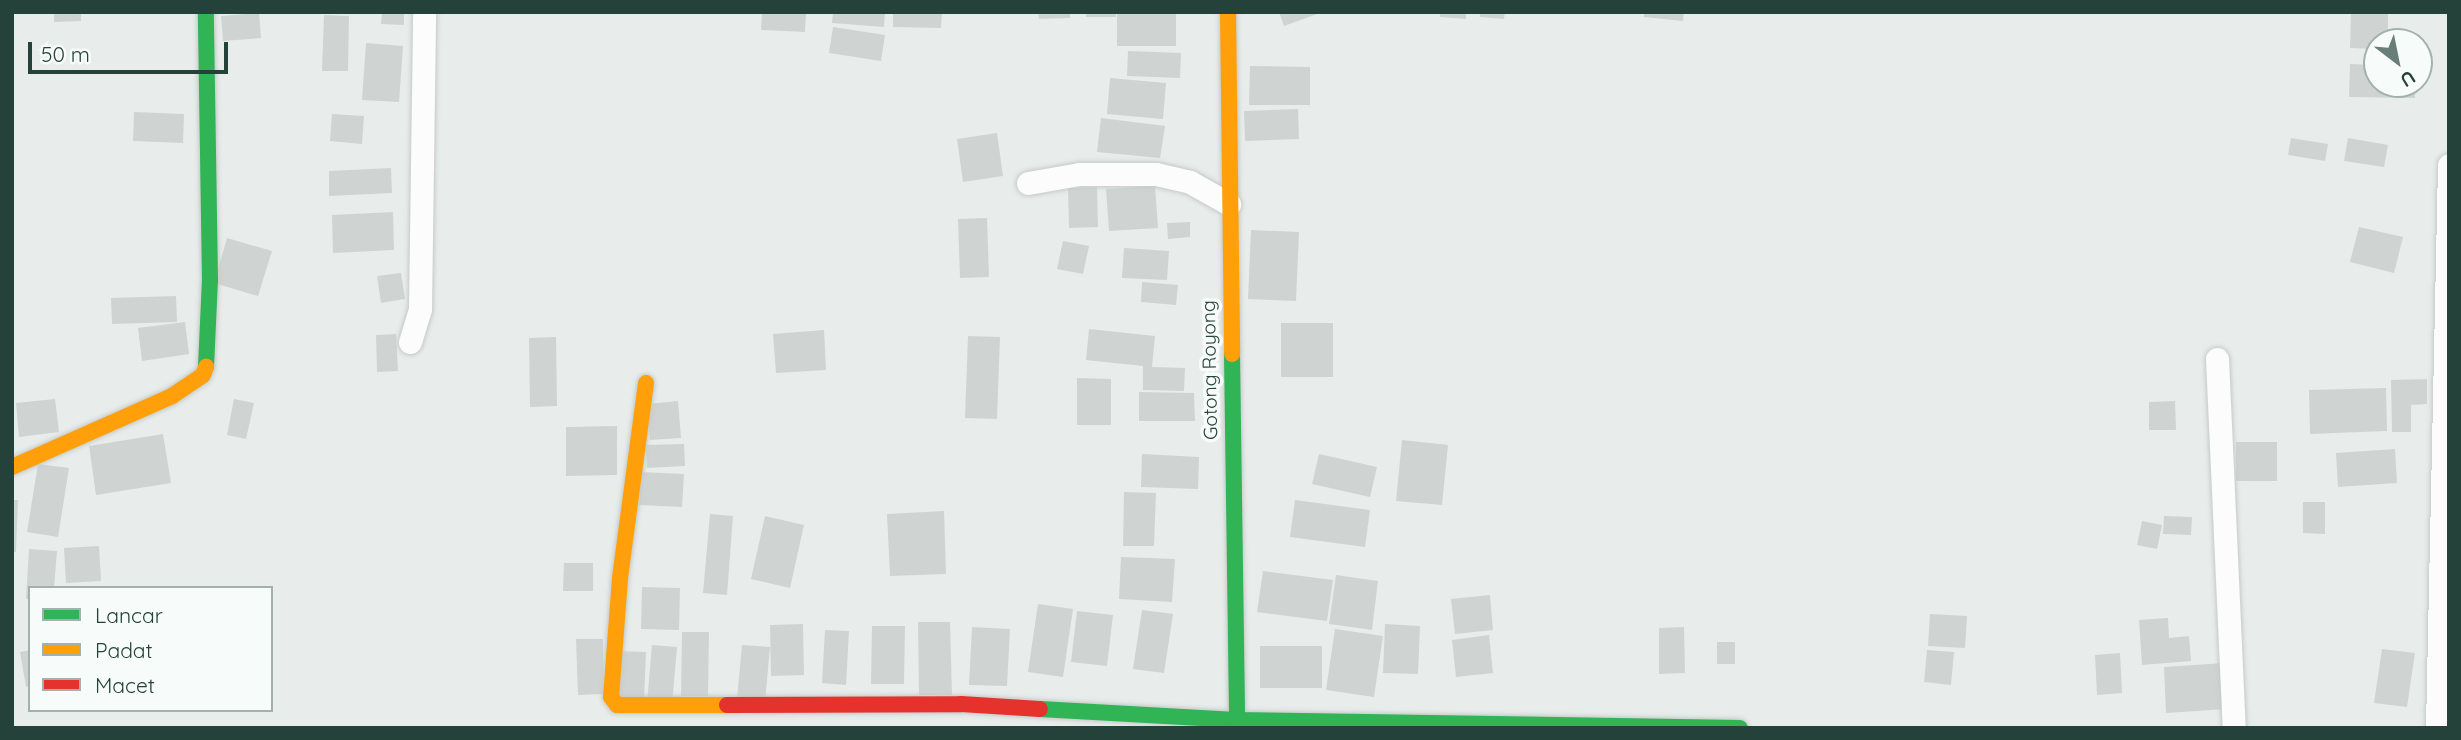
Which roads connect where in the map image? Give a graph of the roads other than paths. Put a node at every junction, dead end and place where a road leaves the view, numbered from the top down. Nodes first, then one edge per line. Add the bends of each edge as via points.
1 (206, 12) edge
2 (424, 12) edge
3 (1228, 12) edge
4 (2449, 165) edge
5 (1028, 183) dead end
6 (1229, 204) junction
7 (410, 342) dead end
8 (2217, 359) dead end
9 (646, 383) dead end
10 (12, 467) edge
11 (1237, 724) edge
12 (1740, 728) edge
13 (2234, 728) edge
14 (2437, 728) edge

1 - 10 street via 210,280 208,362 203,375 172,396
2 - 7 street via 420,309
3 - 6 street, Gotong Royong
4 - 14 street
5 - 6 street via 1079,174 1156,174 1190,182
6 - 11 street, Gotong Royong
8 - 13 street
9 - 11 street via 620,578 611,697 617,705 961,704
11 - 12 street

